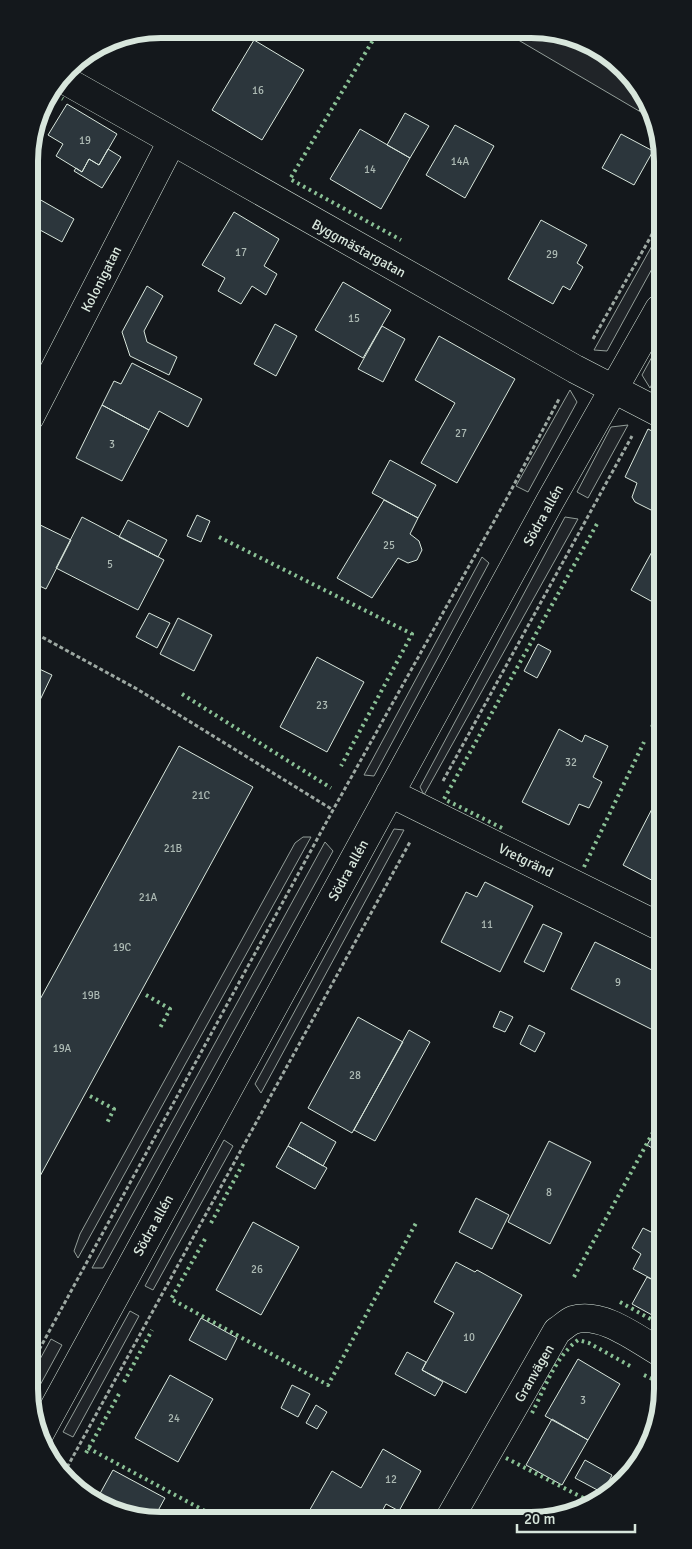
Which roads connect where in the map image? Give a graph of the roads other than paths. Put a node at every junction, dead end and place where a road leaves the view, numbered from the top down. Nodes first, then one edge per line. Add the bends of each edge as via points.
1 (67, 81) edge
2 (172, 142) junction
3 (654, 318) edge
4 (613, 389) junction
5 (38, 402) edge
6 (654, 410) edge
7 (390, 794) junction
8 (654, 924) edge
9 (654, 1349) edge
10 (44, 1426) edge
11 (453, 1512) edge

1 - 2 street, Byggmästargatan
2 - 4 street, Byggmästargatan
2 - 5 street, Kolonigatan
3 - 4 street, Södra allén
4 - 6 street, Byggmästargatan
4 - 7 street, Södra allén
7 - 8 street, Vretgränd
7 - 10 street, Södra allén
9 - 11 street, Granvägen via 608,1324 590,1319 572,1320 557,1331

